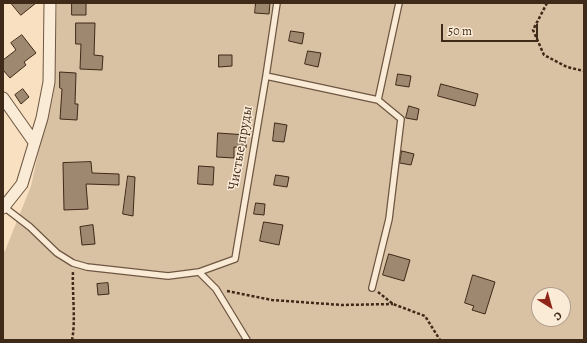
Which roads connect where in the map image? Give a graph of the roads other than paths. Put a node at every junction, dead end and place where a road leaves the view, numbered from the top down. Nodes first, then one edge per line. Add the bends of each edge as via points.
1 (50, 3) edge
2 (277, 3) edge
3 (399, 3) edge
4 (266, 76) junction
5 (3, 98) edge
6 (378, 100) junction
7 (34, 142) junction
8 (4, 207) edge
9 (199, 272) junction
10 (372, 288) road end
11 (247, 340) edge

1 - 7 street via 49,82
2 - 4 lane, Чистые пруды
3 - 6 lane
4 - 6 lane
4 - 9 lane, Чистые пруды via 235,259
5 - 7 street
6 - 10 lane via 401,119 389,219
7 - 8 street via 22,184
8 - 9 lane via 57,253 73,263 87,267 168,276
9 - 11 lane via 216,289

